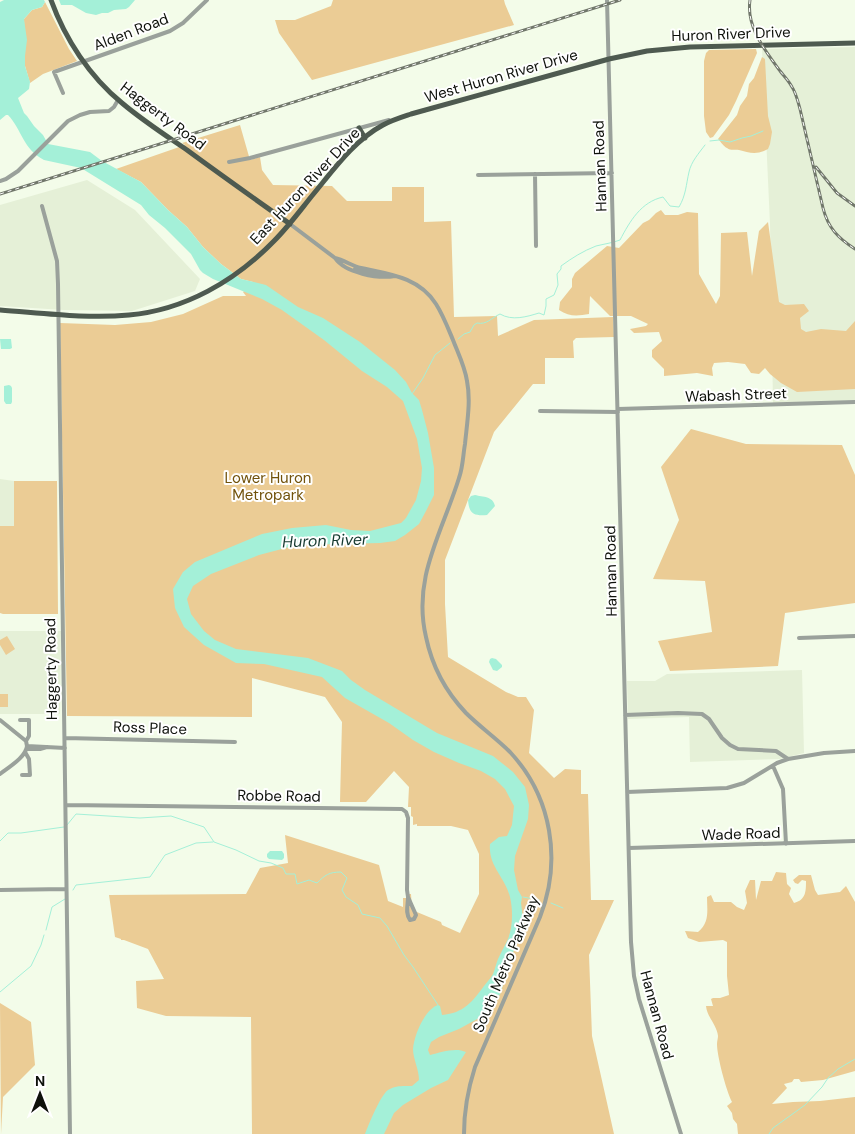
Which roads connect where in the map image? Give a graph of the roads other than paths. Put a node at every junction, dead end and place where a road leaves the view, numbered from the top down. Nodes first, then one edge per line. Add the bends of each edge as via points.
1 (51, 0) edge
2 (207, 0) edge
3 (608, 0) edge
4 (855, 43) edge
5 (609, 59) junction
6 (83, 62) junction
7 (63, 93) dead end
8 (118, 100) junction
9 (400, 118) junction
10 (372, 124) junction
11 (359, 128) junction
12 (376, 130) junction
13 (365, 138) junction
14 (229, 162) dead end
15 (612, 173) junction
16 (535, 174) junction
17 (478, 175) dead end
18 (0, 181) edge
19 (42, 206) dead end
20 (290, 224) junction
21 (536, 246) dead end
22 (0, 310) edge
23 (58, 314) junction
24 (855, 402) edge
25 (540, 411) dead end
26 (618, 411) junction
27 (855, 636) edge
28 (799, 638) dead end
29 (625, 706) junction
30 (635, 714) junction
31 (625, 715) junction
32 (0, 720) edge
33 (20, 720) dead end
34 (65, 738) junction
35 (235, 742) dead end
36 (26, 747) junction
37 (65, 748) junction
38 (855, 751) edge
39 (788, 759) junction
40 (773, 766) junction
41 (0, 774) edge
42 (22, 775) dead end
43 (627, 792) junction
44 (66, 805) junction
45 (855, 841) edge
46 (786, 844) junction
47 (628, 848) junction
48 (66, 889) junction
49 (0, 890) edge
50 (408, 897) junction
51 (70, 1134) edge
52 (464, 1134) edge
53 (681, 1134) edge

1 - 6 main road, Haggerty Road
2 - 6 street, Alden Road via 170,31
3 - 5 street, Hannan Road
4 - 5 main road, Huron River Drive via 675,48
5 - 9 main road, West Huron River Drive
5 - 15 street, Hannan Road
6 - 7 street, Alden Road via 54,72
6 - 8 main road, Haggerty Road
8 - 18 street via 109,111 94,111 68,121 20,170
8 - 20 main road, Haggerty Road
9 - 10 street
9 - 12 main road, East Huron River Drive
10 - 11 street
10 - 12 main road
11 - 13 main road
11 - 14 street
12 - 13 main road, East Huron River Drive
13 - 20 main road, East Huron River Drive via 344,158
15 - 16 street
15 - 26 street, Hannan Road
16 - 17 street
16 - 21 street
19 - 23 street, Haggerty Road via 57,261
20 - 23 main road, East Huron River Drive via 243,269 216,288 182,302 130,315
20 - 52 street, South Metro Parkway via 335,258 357,267 397,276 427,293 436,304 463,366 468,388 461,472 424,580 424,630 439,675 454,699 511,753 529,777 545,812 551,843 551,872 540,917 475,1067 466,1104
22 - 23 main road, East Huron River Drive
23 - 34 street, Haggerty Road
24 - 26 street, Wabash Street
25 - 26 street, Wabash Street
26 - 29 street, Hannan Road
27 - 28 street
29 - 30 street
29 - 31 street, Hannan Road
30 - 31 street
30 - 39 street via 702,714 730,745 738,749 776,751
31 - 43 street, Hannan Road
32 - 36 street
33 - 36 street via 29,720
34 - 35 street, Ross Place
34 - 37 street, Haggerty Road
36 - 37 street
36 - 41 street
36 - 42 street via 30,775
37 - 44 street, Haggerty Road
38 - 39 street
39 - 40 street
40 - 43 street via 744,783 727,788
40 - 46 street via 783,789
43 - 47 street, Hannan Road
44 - 48 street, Haggerty Road
44 - 50 street, Robbe Road via 402,809 408,818
45 - 46 street, Wade Road
46 - 47 street, Wade Road
47 - 53 street, Hannan Road via 634,976
48 - 49 street
48 - 51 street, Haggerty Road
50 - 50 street, Robbe Road via 406,912 410,920 416,915

